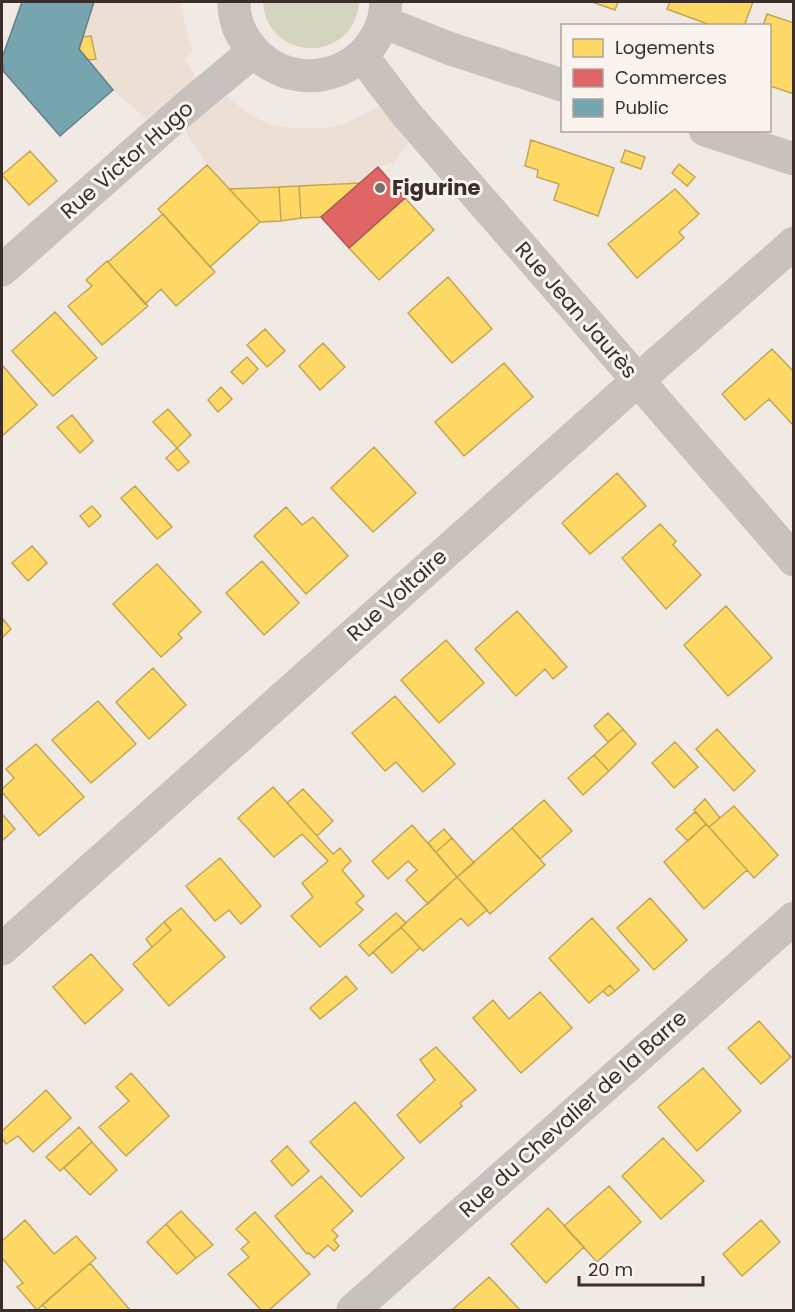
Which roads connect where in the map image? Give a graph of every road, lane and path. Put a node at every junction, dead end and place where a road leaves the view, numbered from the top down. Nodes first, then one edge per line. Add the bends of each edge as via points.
1 (234, 2) edge
2 (384, 12) edge
3 (253, 52) junction
4 (362, 56) junction
5 (561, 85) edge
6 (711, 132) edge
7 (794, 159) edge
8 (794, 243) edge
9 (2, 270) edge
10 (637, 381) junction
11 (794, 560) edge
12 (794, 918) edge
13 (2, 949) edge
14 (353, 1311) edge

1 - 3 street via 240,32
2 - 4 street via 375,40
2 - 5 street via 451,49
3 - 4 street via 272,67 295,75 319,76 342,69
3 - 9 street, Rue Victor Hugo
4 - 10 street, Rue Jean Jaurès via 407,115
6 - 7 street
8 - 10 street, Rue Voltaire
10 - 11 street, Rue Jean Jaurès
10 - 13 street, Rue Voltaire
12 - 14 street, Rue du Chevalier de la Barre

